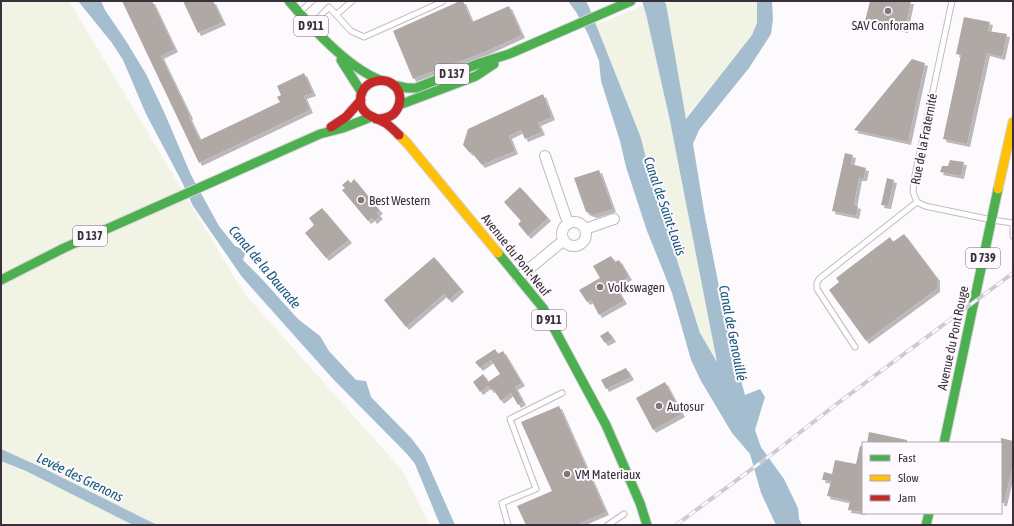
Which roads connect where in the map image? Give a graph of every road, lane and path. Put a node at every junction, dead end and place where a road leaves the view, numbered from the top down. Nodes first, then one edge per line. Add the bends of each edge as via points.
1 (289, 1) edge
2 (312, 1) edge
3 (352, 1) edge
4 (631, 1) edge
5 (952, 1) edge
6 (442, 2) dead end
7 (299, 13) junction
8 (336, 15) junction
9 (311, 25) junction
10 (334, 49) junction
11 (509, 54) junction
12 (380, 80) junction
13 (393, 85) junction
14 (361, 96) junction
15 (398, 108) junction
16 (373, 118) junction
17 (1013, 122) edge
18 (320, 134) junction
19 (407, 143) junction
20 (545, 156) dead end
21 (917, 202) junction
22 (614, 219) dead end
23 (992, 220) junction
24 (568, 223) junction
25 (1013, 224) edge
26 (585, 229) junction
27 (1013, 236) edge
28 (564, 240) junction
29 (518, 278) junction
30 (1, 280) edge
31 (855, 347) dead end
32 (562, 393) dead end
33 (944, 442) edge
34 (624, 514) dead end
35 (929, 514) edge
36 (508, 525) edge
37 (608, 525) edge
38 (647, 525) edge
39 (926, 525) edge

1 - 7 main road, D 911
2 - 7 lane
3 - 8 lane
4 - 11 main road, D 137
5 - 21 lane, Rue de la Fraternité via 914,180
6 - 8 lane via 364,37 351,31
7 - 9 main road, D 911
8 - 9 lane via 329,7
9 - 10 main road, D 911
10 - 12 main road, D 911 via 371,77
10 - 14 main road, D 911 via 352,76
11 - 13 main road, D 137 via 480,62 416,88
11 - 15 main road, D 137 via 476,76
12 - 13 main road
12 - 14 main road via 369,84
13 - 15 main road via 399,94
14 - 16 main road via 363,110
14 - 18 main road, D 137 via 346,117
15 - 16 main road via 388,118
15 - 19 main road, D 911 via 399,122
16 - 18 main road, D 137
16 - 19 main road, D 911 via 386,124
17 - 23 main road, Avenue du Pont Rouge / D 739
18 - 30 main road, D 137 via 64,248
19 - 29 main road, Avenue du Pont-Neuf / D 911
20 - 24 street
21 - 23 lane, Rue de la Fraternité via 925,206
21 - 31 lane via 817,283 817,289
22 - 26 street
23 - 25 lane, Rue de la Fraternité
23 - 33 main road, Avenue du Pont Rouge / D 739
24 - 26 street via 580,223
24 - 28 street via 562,232
25 - 27 lane
26 - 28 street via 585,237 581,243 574,246
28 - 29 street
29 - 38 main road, Avenue du Pont-Neuf / D 911 via 542,308 606,425
32 - 36 lane via 510,419 536,489 502,503
34 - 37 lane
35 - 39 main road

